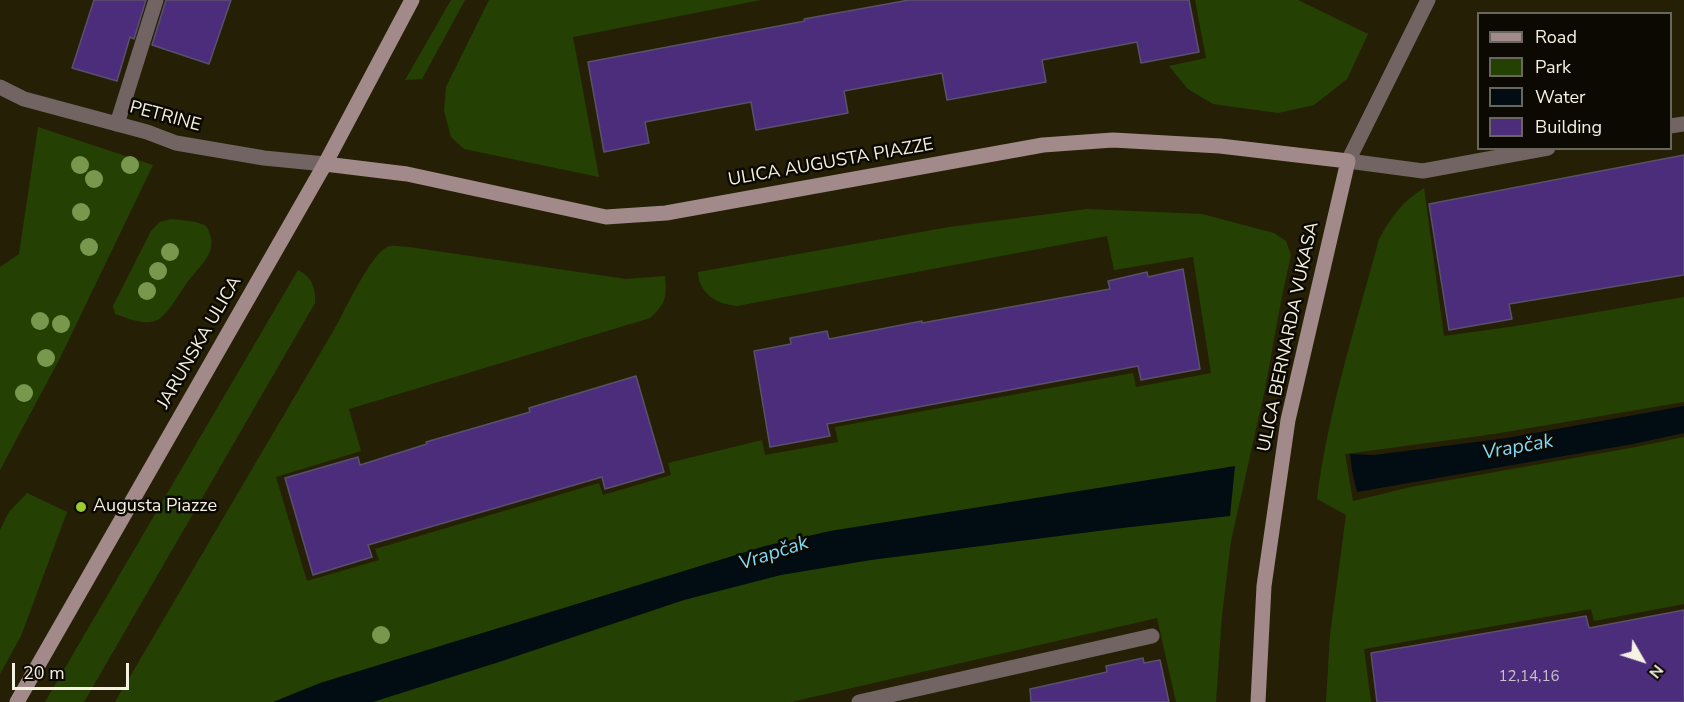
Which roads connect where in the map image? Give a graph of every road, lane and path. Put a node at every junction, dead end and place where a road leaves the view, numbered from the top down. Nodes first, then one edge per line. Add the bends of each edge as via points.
1 (156, 0) edge
2 (412, 0) edge
3 (1428, 0) edge
4 (0, 87) edge
5 (117, 124) junction
6 (1537, 150) edge
7 (1348, 161) junction
8 (325, 165) junction
9 (1152, 636) dead end
10 (17, 702) edge
11 (859, 702) edge
12 (1258, 702) edge

1 - 5 street
2 - 8 street, JARUNSKA ULICA
3 - 7 street, ULICA BERNARDA VUKASA
4 - 5 street, PETRINE via 24,99
5 - 8 street, PETRINE via 176,142
6 - 7 street via 1423,171
7 - 8 street, ULICA AUGUSTA PIAZZE via 1220,146 1078,142 666,213 606,217 407,174
7 - 12 street, ULICA BERNARDA VUKASA via 1288,420 1264,586
8 - 10 street, JARUNSKA ULICA
9 - 11 street

